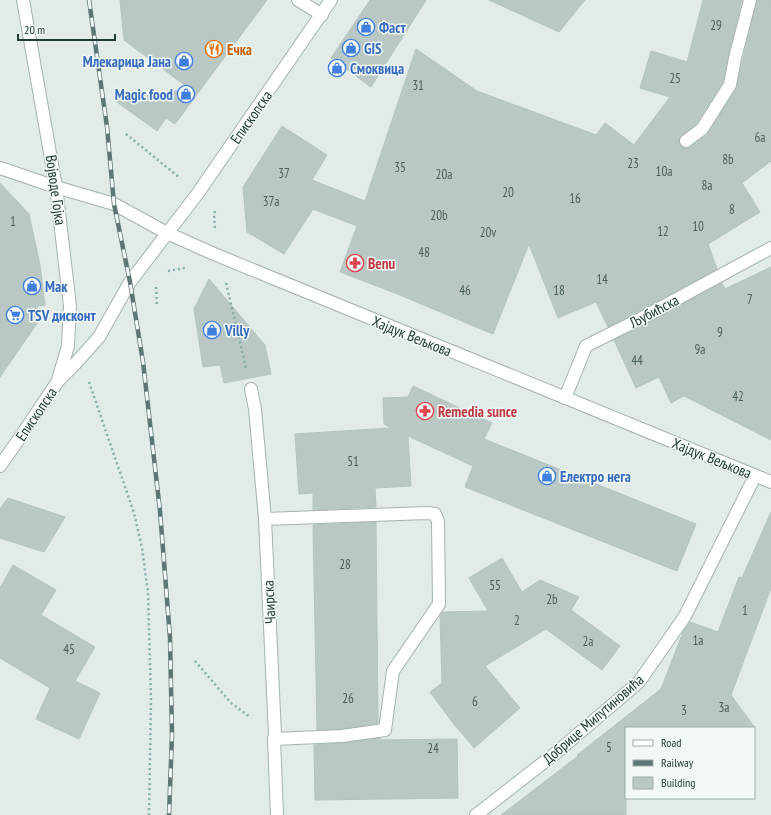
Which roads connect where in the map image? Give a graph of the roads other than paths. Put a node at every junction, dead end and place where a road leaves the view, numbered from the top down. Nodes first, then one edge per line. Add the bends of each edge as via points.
1 (23, 0) edge
2 (298, 0) edge
3 (331, 0) edge
4 (750, 0) edge
5 (322, 16) junction
6 (686, 142) dead end
7 (0, 168) edge
8 (56, 187) junction
9 (167, 233) junction
10 (771, 248) edge
11 (58, 381) junction
12 (251, 389) dead end
13 (565, 398) junction
14 (0, 466) edge
15 (755, 476) junction
16 (771, 482) edge
17 (265, 519) junction
18 (274, 737) junction
19 (276, 815) edge
20 (476, 815) edge

1 - 8 street, Војводе Гојка
2 - 5 street
3 - 5 street, Епископска
4 - 6 street via 730,85 702,129
5 - 9 street, Епископска
7 - 8 street, Хајдук Вељкова
8 - 9 street, Хајдук Вељкова via 114,204
8 - 11 street, Војводе Гојка via 70,306 68,346
9 - 11 street, Епископска via 130,282 99,337
9 - 13 street, Хајдук Вељкова
10 - 13 street, Љубићска via 586,346
11 - 14 street, Епископска
12 - 17 street, Чаирска
13 - 15 street, Хајдук Вељкова
15 - 16 street, Хајдук Вељкова
15 - 20 street, Добрице Милутиновића via 685,616 639,682 557,752
17 - 18 street, Чаирска
17 - 18 street via 427,513 435,514 438,521 439,604 392,671 385,730 342,736
18 - 19 street, Чаирска

